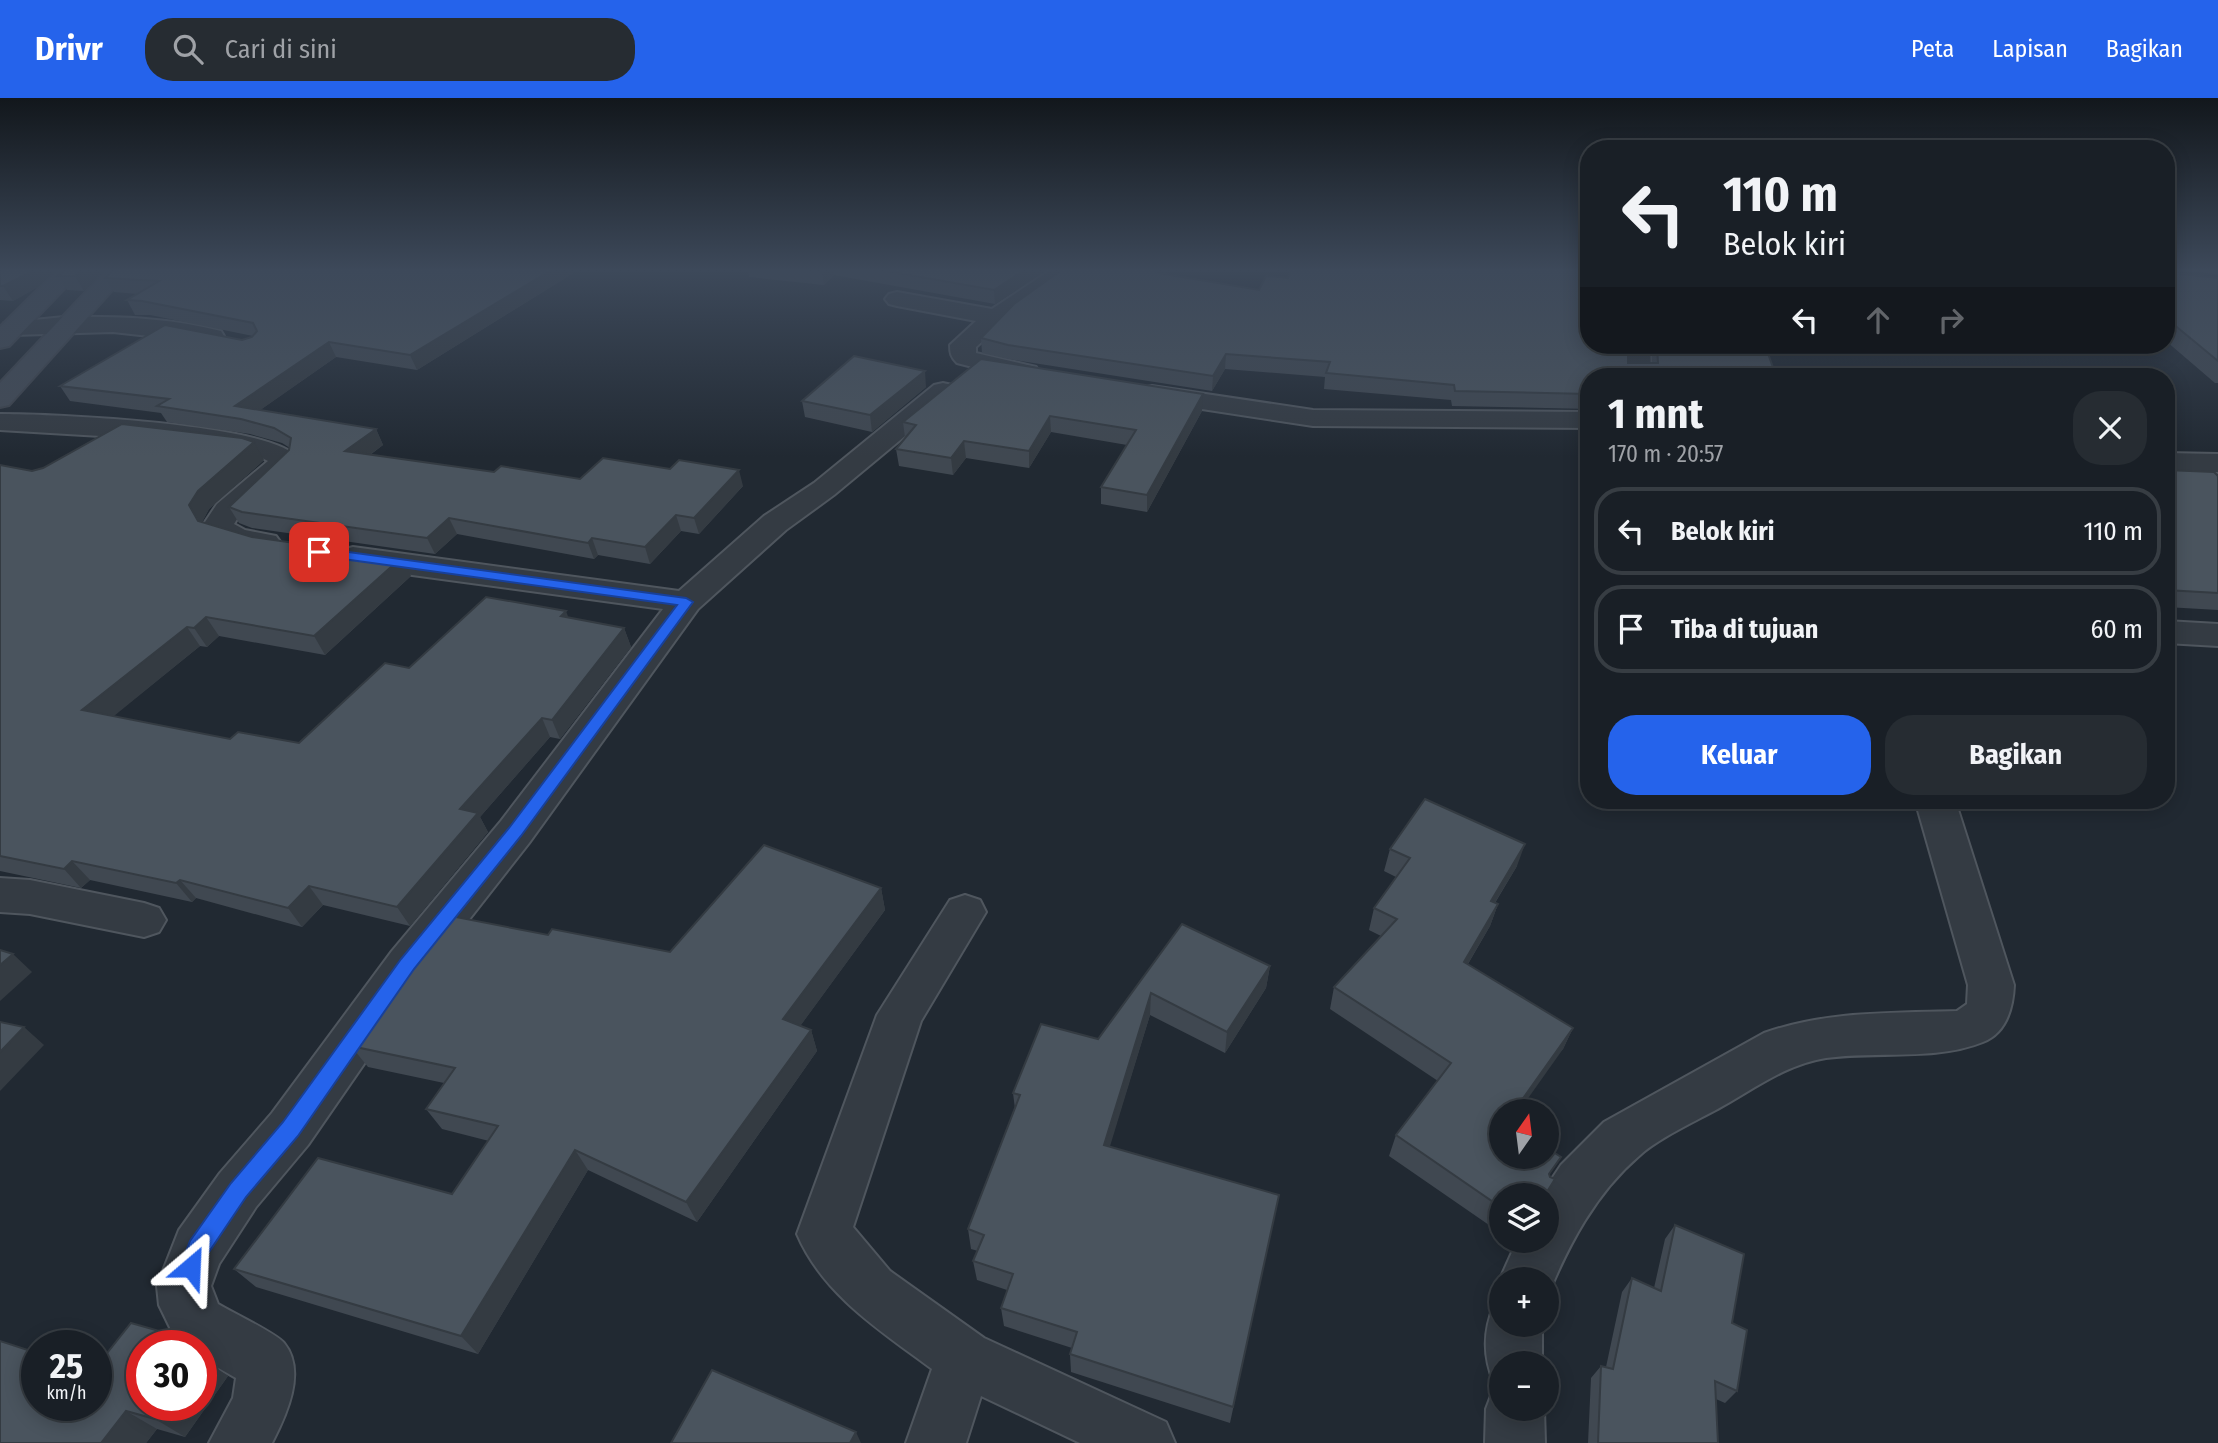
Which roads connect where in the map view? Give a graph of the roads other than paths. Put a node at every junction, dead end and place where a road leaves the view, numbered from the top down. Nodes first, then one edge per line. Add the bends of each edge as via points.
1 (61, 332) edge
2 (187, 332) edge
3 (979, 332) edge
4 (238, 341) edge
5 (976, 363) junction
6 (1048, 376) edge
7 (1127, 390) edge
8 (0, 399) edge
9 (1580, 420) edge
10 (0, 422) edge
11 (2175, 461) edge
12 (2218, 463) edge
13 (686, 602) junction
14 (2175, 633) edge
15 (2218, 635) edge
16 (1939, 809) edge
17 (0, 895) edge
18 (965, 912) dead end
19 (144, 920) dead end
20 (1559, 1214) edge
21 (964, 1358) junction
22 (1515, 1421) edge
23 (239, 1443) edge
24 (936, 1443) edge
25 (1145, 1443) edge
26 (1516, 1443) edge

1 - 8 main road
2 - 4 street
3 - 5 street via 963,345 963,355
5 - 6 street
5 - 13 street via 824,489 775,523
7 - 9 street via 1313,418
10 - 13 street via 109,426 279,453 285,459 282,464 228,510 218,525 230,536
11 - 12 street
13 - 23 street via 515,832 408,964 198,1249 184,1286 187,1305 198,1324 264,1363 266,1387 259,1410
14 - 15 street
16 - 20 street via 1991,985 1986,1015 1975,1026 1958,1031 1843,1036 1781,1048 1622,1138 1579,1182
17 - 19 street
18 - 21 street via 900,1015 824,1234 871,1290
21 - 24 street
21 - 25 street
22 - 26 street

